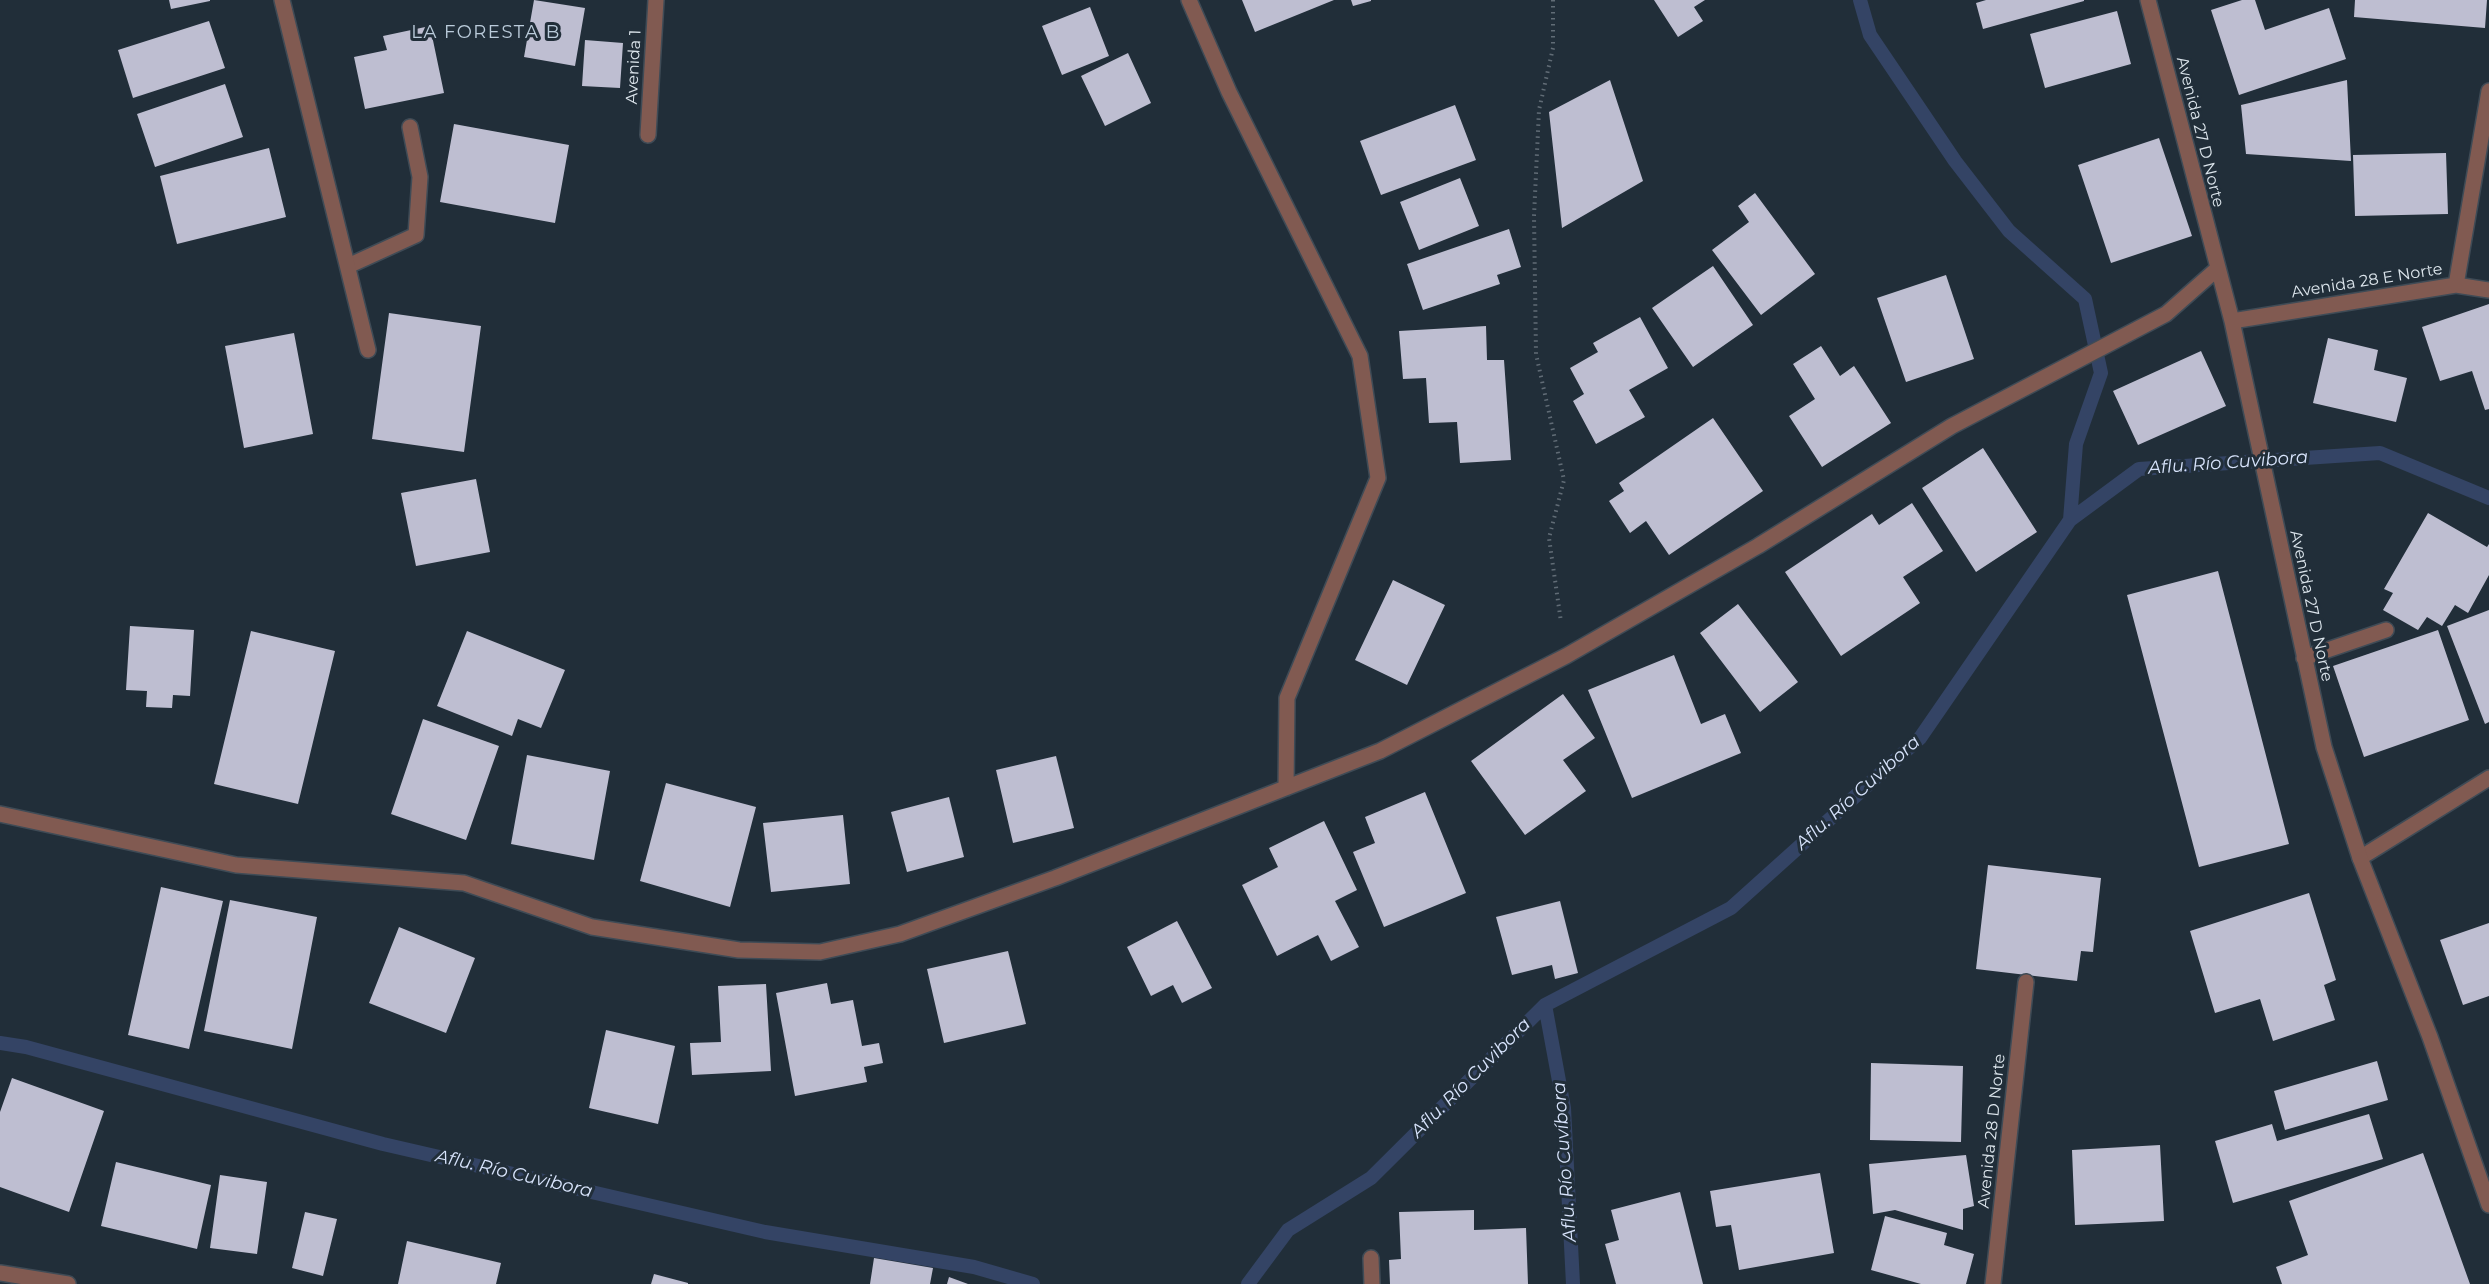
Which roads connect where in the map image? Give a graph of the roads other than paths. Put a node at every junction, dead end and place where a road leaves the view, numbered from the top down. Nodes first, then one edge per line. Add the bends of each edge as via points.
1 (282, 0) edge
2 (656, 0) edge
3 (1189, 0) edge
4 (2148, 0) edge
5 (2489, 91) edge
6 (410, 127) dead end
7 (648, 135) dead end
8 (348, 266) junction
9 (2217, 269) junction
10 (2456, 285) junction
11 (2489, 290) edge
12 (2232, 321) junction
13 (368, 350) dead end
14 (2386, 630) dead end
15 (2304, 658) junction
16 (2489, 778) edge
17 (1286, 788) junction
18 (0, 814) edge
19 (2361, 858) junction
20 (2026, 982) dead end
21 (2489, 1204) edge
22 (1371, 1258) dead end
23 (0, 1273) edge
24 (68, 1284) edge
25 (1372, 1284) edge
26 (1993, 1284) edge

1 - 8 street
2 - 7 street, Avenida 1
3 - 17 street via 1229,92 1360,356 1378,478 1287,698
4 - 9 street, Avenida 27 D Norte
5 - 10 street, Avenida 28 E Norte
6 - 8 street via 420,177 416,235
8 - 13 street
9 - 12 street, Avenida 27 D Norte
9 - 17 street via 2166,314 1952,426 1758,546 1566,656 1380,751
10 - 11 street
10 - 12 street, Avenida 28 E Norte
12 - 15 street, Avenida 27 D Norte
14 - 15 street
15 - 19 street, Avenida 27 D Norte via 2324,747
16 - 19 street
17 - 18 street via 900,934 820,952 739,950 592,927 464,883 236,865
19 - 21 street, Avenida 27 D Norte
20 - 26 street, Avenida 28 D Norte
22 - 25 street
23 - 24 street

